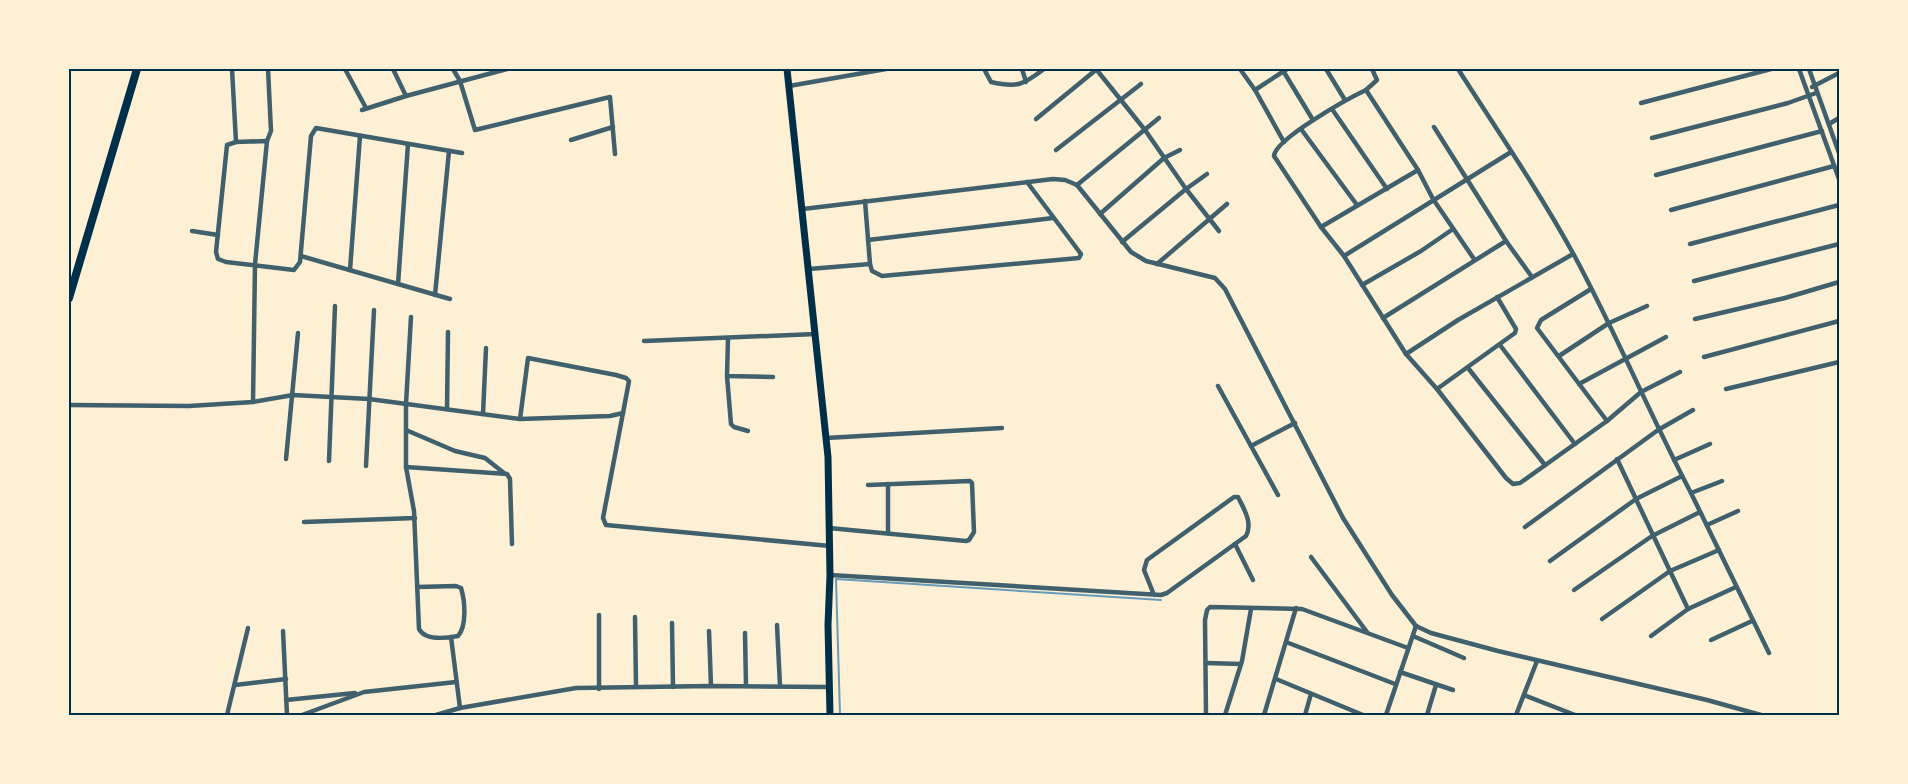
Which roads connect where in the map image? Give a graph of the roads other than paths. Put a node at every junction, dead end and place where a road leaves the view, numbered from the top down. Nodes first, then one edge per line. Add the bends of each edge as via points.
1 (137, 69) edge
2 (232, 69) edge
3 (268, 69) edge
4 (345, 69) edge
5 (393, 69) edge
6 (453, 69) edge
7 (507, 69) edge
8 (787, 69) edge
9 (886, 69) edge
10 (984, 69) edge
11 (1022, 69) edge
12 (1044, 69) edge
13 (1096, 69) edge
14 (1240, 69) edge
15 (1326, 69) edge
16 (1372, 69) edge
17 (1458, 69) edge
18 (1772, 69) edge
19 (1799, 69) edge
20 (1809, 69) edge
21 (1284, 70) edge
22 (1839, 73) edge
23 (460, 81) junction
24 (1026, 82) junction
25 (1141, 84) dead end
26 (1814, 85) junction
27 (789, 86) junction
28 (1808, 88) junction
29 (1255, 90) junction
30 (1366, 90) junction
31 (1816, 93) junction
32 (1809, 95) junction
33 (406, 96) junction
34 (1120, 100) junction
35 (1345, 100) junction
36 (1641, 103) dead end
37 (1332, 109) junction
38 (1159, 118) dead end
39 (1839, 118) edge
40 (1035, 119) dead end
41 (1313, 120) junction
42 (1829, 124) junction
43 (613, 127) junction
44 (1434, 127) dead end
45 (1300, 129) junction
46 (1145, 130) junction
47 (1822, 131) junction
48 (360, 136) junction
49 (1652, 138) dead end
50 (571, 140) dead end
51 (267, 141) junction
52 (236, 142) junction
53 (1284, 142) junction
54 (408, 144) junction
55 (448, 150) junction
56 (1056, 150) dead end
57 (1180, 150) dead end
58 (1511, 152) junction
59 (462, 153) dead end
60 (1839, 153) edge
61 (615, 154) dead end
62 (1164, 158) junction
63 (1834, 166) junction
64 (1418, 170) junction
65 (1207, 174) dead end
66 (1656, 175) dead end
67 (1468, 179) junction
68 (1839, 179) edge
69 (1027, 182) junction
70 (1077, 185) junction
71 (1186, 189) junction
72 (1387, 189) junction
73 (1433, 199) junction
74 (865, 201) junction
75 (1227, 204) dead end
76 (1357, 205) junction
77 (1839, 205) edge
78 (803, 209) junction
79 (1671, 210) dead end
80 (1100, 214) junction
81 (1053, 218) junction
82 (1209, 219) junction
83 (1321, 227) junction
84 (1453, 229) junction
85 (192, 231) dead end
86 (1219, 231) dead end
87 (218, 235) junction
88 (868, 240) junction
89 (1506, 241) junction
90 (1122, 242) junction
91 (1690, 244) dead end
92 (1839, 244) edge
93 (1573, 254) junction
94 (301, 256) junction
95 (1344, 256) junction
96 (1474, 260) junction
97 (255, 264) junction
98 (870, 264) junction
99 (1157, 264) junction
100 (809, 269) junction
101 (350, 270) junction
102 (1532, 277) junction
103 (1694, 281) dead end
104 (1839, 282) edge
105 (398, 284) junction
106 (1362, 285) junction
107 (1591, 289) junction
108 (435, 295) junction
109 (1497, 297) junction
110 (69, 298) edge
111 (450, 299) dead end
112 (335, 306) dead end
113 (1647, 306) dead end
114 (374, 310) dead end
115 (411, 317) dead end
116 (1383, 318) junction
117 (1695, 320) dead end
118 (1839, 321) edge
119 (1609, 322) junction
120 (448, 332) dead end
121 (298, 333) dead end
122 (816, 334) junction
123 (728, 338) junction
124 (1666, 338) dead end
125 (644, 341) dead end
126 (1500, 345) junction
127 (486, 348) dead end
128 (1406, 354) junction
129 (1559, 356) junction
130 (1704, 357) dead end
131 (1626, 358) junction
132 (1839, 362) edge
133 (1468, 368) junction
134 (1680, 372) dead end
135 (727, 376) junction
136 (773, 377) dead end
137 (1579, 384) junction
138 (1218, 386) dead end
139 (1437, 389) junction
140 (1726, 389) dead end
141 (1641, 392) junction
142 (293, 395) junction
143 (332, 398) junction
144 (369, 399) junction
145 (253, 402) junction
146 (406, 404) junction
147 (69, 405) edge
148 (447, 409) junction
149 (1693, 410) dead end
150 (623, 413) junction
151 (483, 414) junction
152 (520, 419) junction
153 (1607, 421) junction
154 (1295, 423) junction
155 (1002, 428) dead end
156 (406, 430) junction
157 (1658, 430) junction
158 (748, 431) dead end
159 (826, 438) junction
160 (1575, 444) junction
161 (1710, 444) dead end
162 (1251, 446) junction
163 (286, 459) dead end
164 (1617, 459) junction
165 (1674, 460) junction
166 (329, 461) dead end
167 (1545, 465) junction
168 (366, 466) dead end
169 (406, 467) junction
170 (504, 473) junction
171 (1682, 476) junction
172 (1722, 481) dead end
173 (888, 484) junction
174 (868, 485) dead end
175 (1691, 493) junction
176 (1278, 495) dead end
177 (1636, 499) junction
178 (1700, 512) junction
179 (1738, 512) dead end
180 (415, 518) junction
181 (303, 522) dead end
182 (1707, 525) junction
183 (1525, 526) dead end
184 (829, 528) junction
185 (888, 533) junction
186 (1652, 536) junction
187 (512, 544) dead end
188 (1235, 544) junction
189 (830, 546) junction
190 (1719, 550) junction
191 (1311, 557) dead end
192 (1550, 561) dead end
193 (1670, 571) junction
194 (830, 575) junction
195 (1253, 580) dead end
196 (417, 587) junction
197 (1736, 587) junction
198 (1574, 590) dead end
199 (1154, 595) junction
200 (1296, 608) junction
201 (1251, 609) junction
202 (1688, 609) junction
203 (599, 615) dead end
204 (635, 617) dead end
205 (1602, 619) dead end
206 (1752, 621) junction
207 (672, 623) dead end
208 (777, 625) dead end
209 (1416, 626) junction
210 (248, 628) dead end
211 (283, 631) dead end
212 (709, 631) dead end
213 (1368, 632) junction
214 (745, 633) dead end
215 (1413, 636) junction
216 (1651, 636) dead end
217 (451, 638) junction
218 (1711, 640) dead end
219 (1286, 642) junction
220 (1408, 648) junction
221 (1769, 653) dead end
222 (1464, 658) dead end
223 (1537, 661) junction
224 (1206, 663) junction
225 (1241, 664) junction
226 (1400, 672) junction
227 (286, 679) junction
228 (1276, 679) junction
229 (456, 682) junction
230 (1395, 684) junction
231 (235, 685) junction
232 (1436, 685) junction
233 (711, 686) junction
234 (746, 686) junction
235 (780, 686) junction
236 (636, 687) junction
237 (673, 687) junction
238 (828, 687) junction
239 (599, 689) junction
240 (1453, 690) dead end
241 (364, 692) junction
242 (1311, 694) junction
243 (1524, 695) junction
244 (286, 700) junction
245 (460, 708) junction
246 (1348, 709) junction
247 (227, 715) edge
248 (287, 715) edge
249 (302, 715) edge
250 (436, 715) edge
251 (830, 715) edge
252 (1206, 715) edge
253 (1225, 715) edge
254 (1264, 715) edge
255 (1305, 715) edge
256 (1346, 715) edge
257 (1364, 715) edge
258 (1386, 715) edge
259 (1427, 715) edge
260 (1516, 715) edge
261 (1575, 715) edge
262 (1761, 715) edge

1 - 110 highway
2 - 52 street
3 - 51 street via 271,131
4 - 33 street via 364,109
5 - 33 street
6 - 23 street
7 - 23 street
8 - 27 main road
9 - 27 street
10 - 24 street via 991,82
11 - 24 street
12 - 24 street
13 - 34 street
13 - 40 street
14 - 29 street
15 - 35 street
16 - 30 street via 1377,80
17 - 58 street
18 - 36 street
19 - 28 street
20 - 26 street
21 - 29 street
21 - 41 street
22 - 26 street
23 - 33 street
23 - 43 street via 475,129 610,97
25 - 34 street
26 - 28 street
26 - 31 street
27 - 78 main road
28 - 32 street
29 - 53 street
30 - 35 street
30 - 64 street
31 - 32 street
31 - 42 street
32 - 47 street
32 - 49 street
34 - 46 street
34 - 56 street
35 - 37 street
37 - 41 street
37 - 72 street
38 - 46 street
39 - 42 street
41 - 45 street
42 - 60 street
43 - 50 street
43 - 61 street
44 - 67 street
45 - 53 street
45 - 76 street
46 - 62 street
46 - 70 street
47 - 63 street
47 - 66 street
48 - 54 street
48 - 94 street via 320,128 313,132
48 - 101 street
51 - 52 street
51 - 97 street
52 - 87 street via 227,146
53 - 83 street via 1276,148 1274,156
54 - 55 street
54 - 105 street
55 - 59 street
55 - 108 street
57 - 62 street
58 - 67 street
58 - 93 street
62 - 71 street
62 - 80 street
63 - 68 street
63 - 79 street
64 - 72 street
64 - 73 street
65 - 71 street
67 - 73 street
67 - 89 street
69 - 70 street via 1053,179
69 - 74 street
69 - 81 street
70 - 80 street
71 - 82 street
71 - 90 street
72 - 76 street
73 - 84 street
73 - 95 street
74 - 78 street
74 - 88 street
75 - 82 street
76 - 83 street
77 - 91 street
78 - 100 main road
80 - 90 street
81 - 88 street
81 - 98 street via 1081,254 1079,258 882,276 872,271
82 - 86 street
82 - 99 street
83 - 95 street
84 - 96 street
84 - 106 street
85 - 87 street
87 - 97 street via 218,259
88 - 98 street
89 - 96 street
89 - 102 street
90 - 99 street
92 - 103 street
93 - 102 street
93 - 107 street
94 - 97 street via 294,270
94 - 101 street
95 - 106 street
96 - 116 street
97 - 145 street
98 - 100 street
99 - 154 street via 1215,278 1225,289
100 - 122 main road
101 - 105 street
102 - 109 street
104 - 117 street
105 - 108 street
106 - 116 street
107 - 119 street
107 - 129 street via 1538,324 1537,328
108 - 111 street
109 - 126 street via 1516,329
109 - 128 street
112 - 143 street
113 - 119 street
114 - 144 street
115 - 146 street
116 - 128 street
118 - 130 street
119 - 129 street
119 - 131 street
120 - 148 street
121 - 142 street
122 - 123 street
122 - 159 main road
123 - 125 street
123 - 135 street
124 - 131 street
126 - 133 street
126 - 160 street
127 - 151 street
128 - 139 street
129 - 137 street
131 - 137 street
131 - 141 street
132 - 140 street
133 - 139 street
133 - 167 street
134 - 141 street
135 - 136 street
135 - 158 street via 731,424
137 - 153 street
138 - 162 street
139 - 167 street via 1513,484
141 - 153 street
141 - 157 street
142 - 143 street
142 - 145 street
142 - 163 street
143 - 144 street
143 - 166 street
144 - 146 street
144 - 168 street
145 - 147 street
146 - 148 street
146 - 156 street
148 - 151 street
149 - 157 street
150 - 152 street
150 - 152 street via 629,381 626,378 528,358
150 - 189 street via 603,518 606,525
151 - 152 street
153 - 160 street
154 - 162 street
154 - 209 street via 1344,518
155 - 159 street
156 - 169 street
156 - 170 street via 454,451 485,458
157 - 164 street
157 - 165 street
159 - 184 main road
160 - 167 street
161 - 165 street
162 - 176 street
164 - 177 street
164 - 183 street
165 - 171 street
169 - 170 street
169 - 180 street
170 - 187 street via 510,479
171 - 175 street
171 - 177 street
172 - 175 street
173 - 174 street
173 - 185 street
173 - 185 street via 970,481 974,532 966,541
175 - 178 street
177 - 186 street
177 - 192 street
178 - 182 street
178 - 186 street
179 - 182 street
180 - 181 street
180 - 196 street
182 - 190 street
184 - 185 street
184 - 189 main road
186 - 193 street
186 - 198 street
188 - 195 street
188 - 199 street via 1167,593
188 - 199 street via 1246,536 1249,522 1234,496 1147,560 1144,570
189 - 194 main road
190 - 193 street
190 - 197 street
191 - 213 street
193 - 202 street
193 - 205 street
194 - 199 street
194 - 238 main road
196 - 217 street via 420,633
196 - 217 street via 461,588 464,624 458,636
197 - 202 street
197 - 206 street
200 - 201 street
200 - 213 street
200 - 219 street
201 - 224 street via 1215,606 1206,610
201 - 225 street
202 - 216 street
203 - 239 street
204 - 236 street
206 - 218 street
206 - 221 street
207 - 237 street
208 - 235 street
209 - 215 street
209 - 223 street
210 - 231 street
211 - 227 street
212 - 233 street
213 - 220 street
214 - 234 street
215 - 220 street
215 - 222 street
217 - 229 street
219 - 228 street
219 - 230 street
220 - 226 street
223 - 243 street
223 - 262 street
224 - 225 street
224 - 252 street
225 - 253 street
226 - 230 street
226 - 232 street
227 - 231 street
227 - 244 street
228 - 242 street
228 - 254 street
229 - 241 street
229 - 245 street
230 - 258 street
231 - 247 street
232 - 240 street
232 - 259 street
233 - 234 street
233 - 237 street
234 - 235 street
235 - 238 street
236 - 237 street
236 - 239 street
238 - 251 main road
239 - 245 street via 576,688
241 - 244 street
241 - 249 street
242 - 246 street
242 - 255 street
243 - 260 street
243 - 261 street
244 - 248 street
245 - 250 street
246 - 256 street
246 - 257 street

